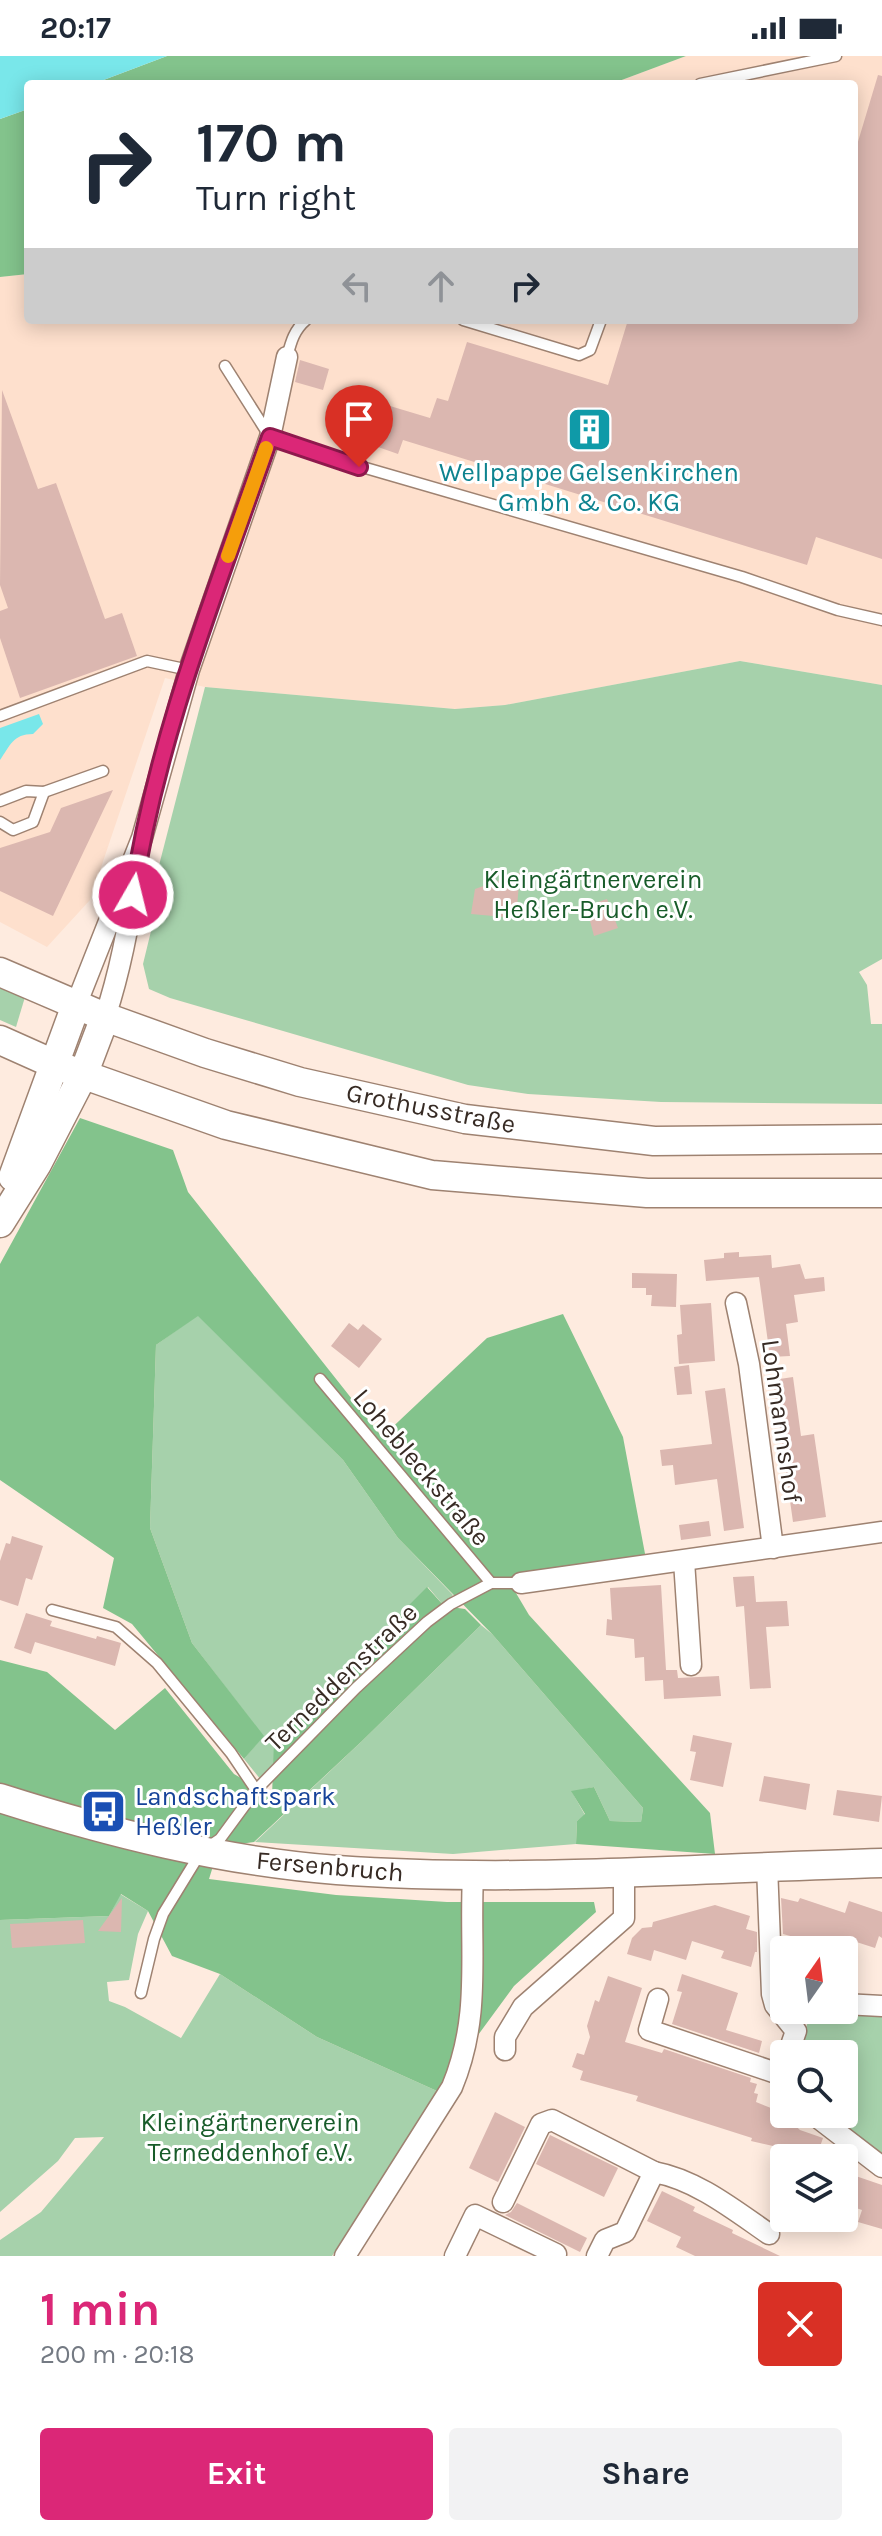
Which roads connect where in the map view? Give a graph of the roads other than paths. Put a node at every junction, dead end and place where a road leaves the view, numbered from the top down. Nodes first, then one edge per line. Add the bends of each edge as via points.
1 (836, 56) edge
2 (719, 80) edge
3 (301, 324) edge
4 (476, 324) edge
5 (600, 324) edge
6 (287, 357) joint
7 (225, 366) dead end
8 (270, 437) junction
9 (882, 620) edge
10 (189, 670) junction
11 (0, 716) edge
12 (103, 771) dead end
13 (44, 792) junction
14 (0, 801) edge
15 (0, 822) edge
16 (142, 838) junction
17 (0, 972) edge
18 (76, 1005) junction
19 (105, 1017) junction
20 (0, 1040) edge
21 (56, 1065) junction
22 (83, 1075) junction
23 (882, 1139) edge
24 (882, 1193) edge
25 (0, 1212) edge
26 (0, 1223) edge
27 (736, 1303) dead end
28 (320, 1379) dead end
29 (882, 1532) edge
30 (773, 1548) junction
31 (684, 1561) junction
32 (491, 1583) junction
33 (521, 1583) joint
34 (52, 1610) dead end
35 (691, 1665) dead end
36 (256, 1790) junction
37 (1, 1798) edge
38 (201, 1852) junction
39 (882, 1863) edge
40 (767, 1866) junction
41 (624, 1873) junction
42 (473, 1876) junction
43 (770, 1943) edge
44 (141, 1993) dead end
45 (658, 1999) dead end
46 (858, 2005) edge
47 (882, 2006) edge
48 (505, 2050) dead end
49 (770, 2072) edge
50 (831, 2128) edge
51 (882, 2167) edge
52 (654, 2172) junction
53 (503, 2202) dead end
54 (769, 2234) dead end
55 (345, 2256) edge
56 (455, 2256) edge
57 (555, 2256) edge
58 (597, 2256) edge

1 - 2 lane
3 - 6 lane
4 - 5 lane via 579,355 590,350
6 - 8 street
7 - 8 lane
8 - 9 lane
8 - 10 street
10 - 11 lane via 147,661
10 - 16 street
12 - 13 lane
13 - 14 lane via 26,791
13 - 15 lane via 33,822 13,830
16 - 18 street
16 - 19 street via 129,924
17 - 18 main road, Grothusstraße
18 - 19 main road, Grothusstraße
18 - 21 main road
19 - 22 main road
19 - 23 main road, Grothusstraße via 300,1082 465,1119 654,1141
20 - 21 main road
21 - 22 main road
21 - 25 main road
22 - 24 main road via 226,1125 432,1175 647,1193
22 - 26 main road
27 - 30 street, Lohmannshof
28 - 32 lane, Lohebleckstraße
29 - 30 street
30 - 31 street
31 - 33 street
31 - 35 street
32 - 33 lane
32 - 36 lane, Terneddenstraße via 427,1622
34 - 36 lane via 116,1627 157,1663
36 - 38 lane, Terneddenstraße via 220,1839
37 - 38 main road, Fersenbruch
38 - 42 main road, Fersenbruch via 336,1870
38 - 44 lane, Terneddenstraße via 163,1914
39 - 40 main road, Fersenbruch
40 - 41 main road, Fersenbruch
40 - 43 street
41 - 42 main road, Fersenbruch
41 - 48 street via 624,1918 523,2007 505,2037
42 - 55 street via 471,2025 460,2069
45 - 49 street via 649,2030
46 - 47 street
50 - 51 street
52 - 53 street via 552,2120 541,2124
52 - 54 street via 721,2201
52 - 58 street via 625,2232 605,2240
56 - 57 street via 475,2215

